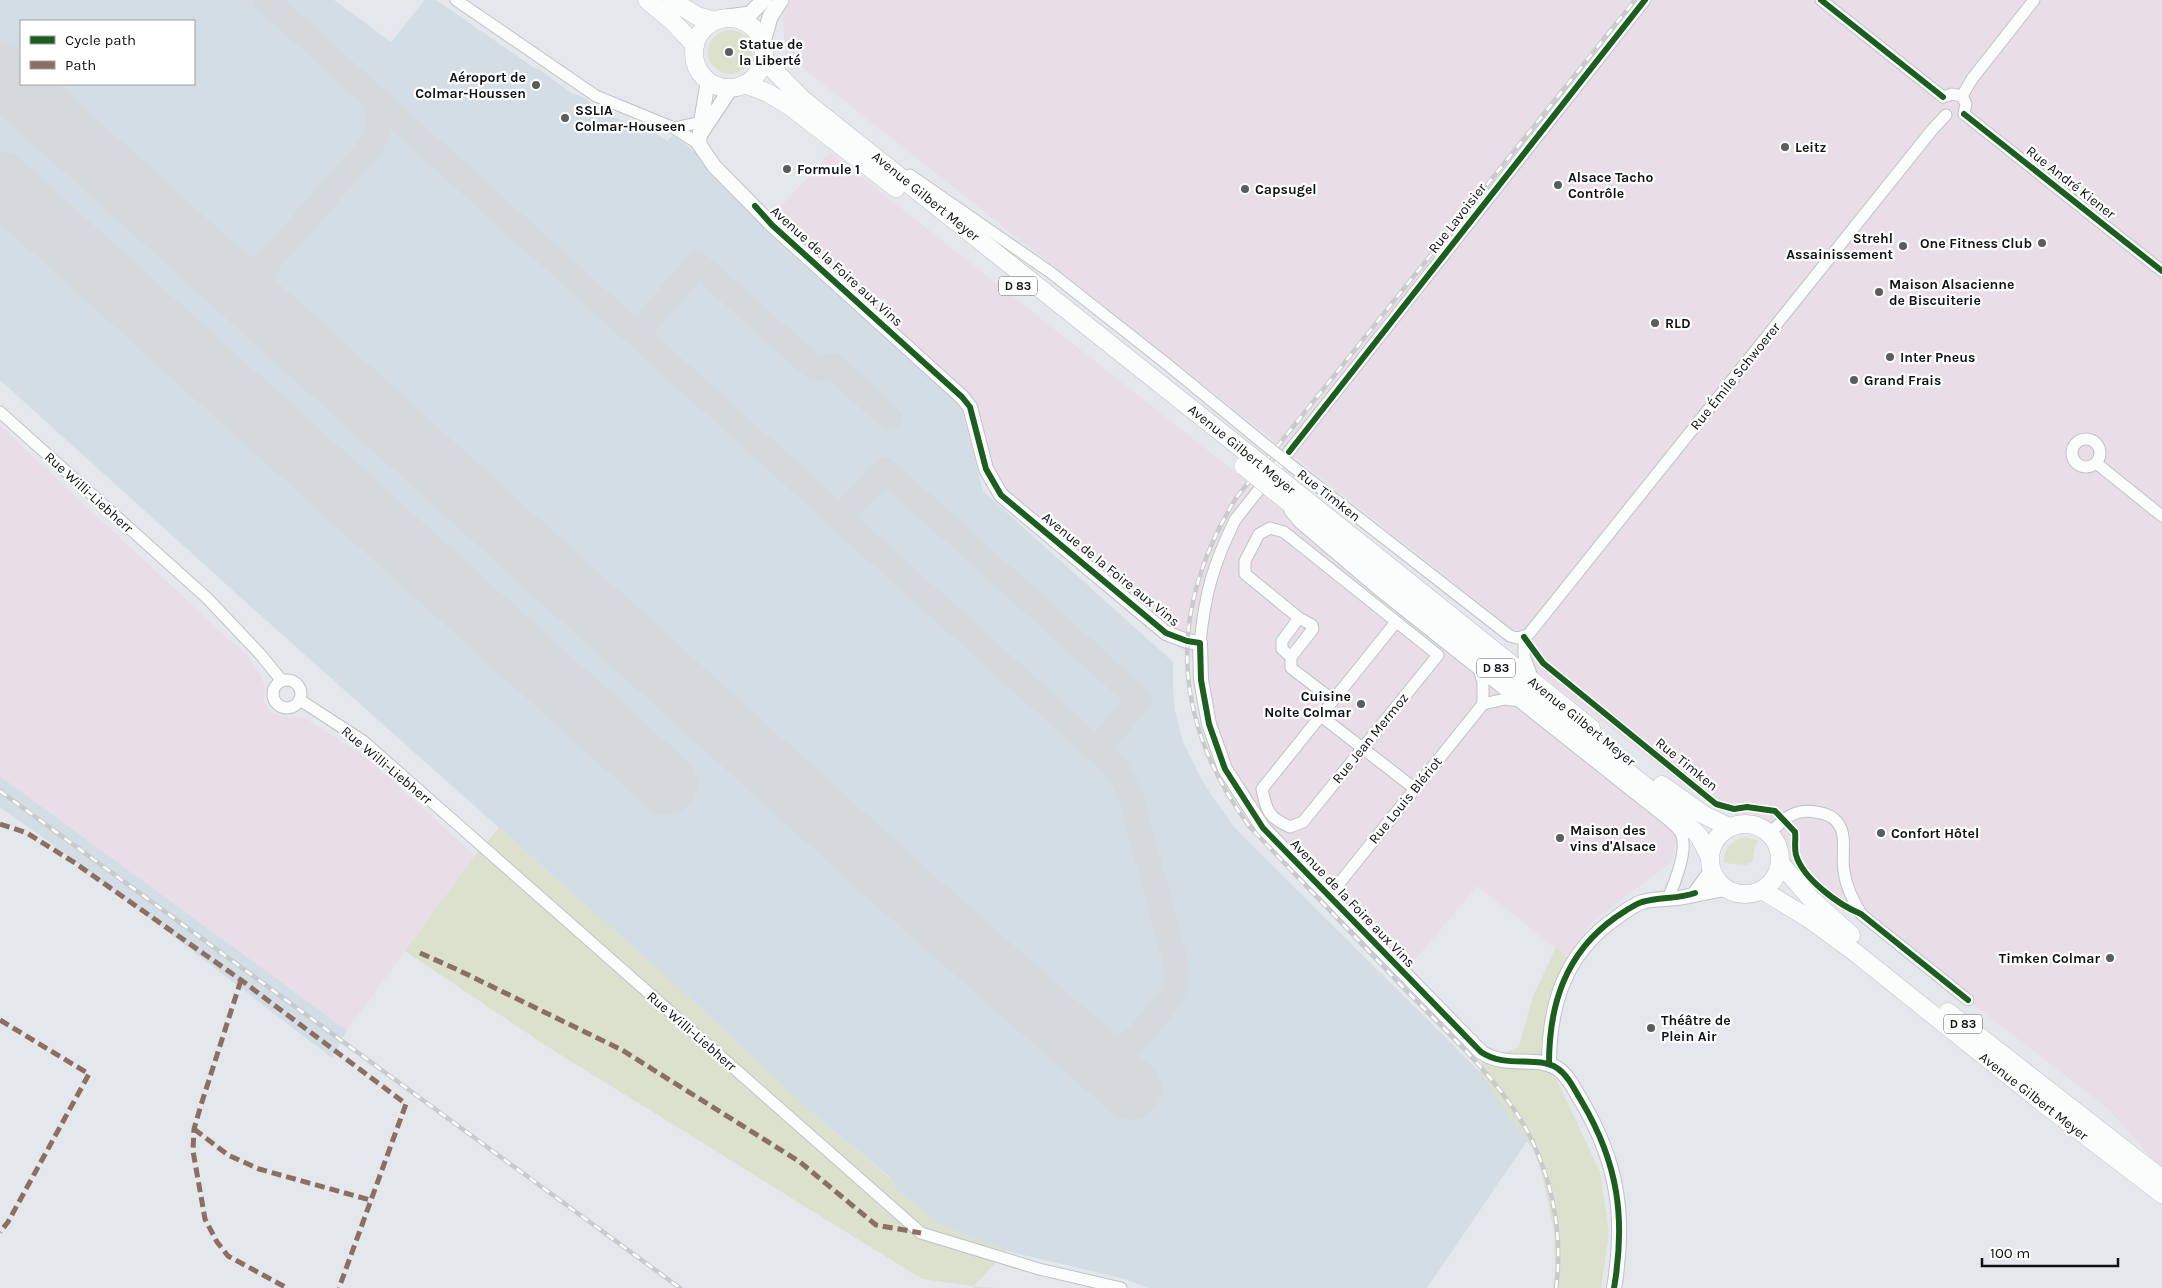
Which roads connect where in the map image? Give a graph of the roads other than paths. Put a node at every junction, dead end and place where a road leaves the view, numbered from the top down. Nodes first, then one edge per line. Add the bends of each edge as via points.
1 (456, 0) edge
2 (647, 0) edge
3 (672, 0) edge
4 (764, 0) edge
5 (781, 0) edge
6 (1645, 0) edge
7 (1821, 0) edge
8 (2034, 0) edge
9 (721, 19) junction
10 (763, 42) junction
11 (695, 45) junction
12 (764, 60) junction
13 (708, 81) junction
14 (738, 86) junction
15 (1962, 96) junction
16 (1943, 97) junction
17 (1964, 114) junction
18 (1946, 116) junction
19 (674, 128) junction
20 (700, 134) junction
21 (871, 152) junction
22 (2162, 271) edge
23 (0, 412) edge
24 (1248, 462) junction
25 (2096, 463) dead end
26 (1277, 485) junction
27 (2161, 513) edge
28 (1380, 591) junction
29 (1299, 618) junction
30 (1396, 622) junction
31 (1421, 623) junction
32 (1524, 637) junction
33 (1200, 643) junction
34 (1292, 657) junction
35 (1480, 669) junction
36 (282, 681) junction
37 (1535, 683) junction
38 (300, 700) junction
39 (1332, 700) junction
40 (1520, 701) junction
41 (1483, 704) junction
42 (1321, 716) junction
43 (1362, 748) junction
44 (1414, 788) junction
45 (1729, 827) junction
46 (1770, 833) junction
47 (1710, 863) junction
48 (1780, 863) junction
49 (1726, 889) junction
50 (1762, 890) junction
51 (1695, 893) junction
52 (1329, 896) junction
53 (1668, 898) junction
54 (1968, 1000) dead end
55 (1549, 1064) junction
56 (2160, 1178) edge
57 (2162, 1194) edge
58 (1121, 1288) edge
59 (1614, 1288) edge

1 - 19 street, Avenue de la Foire aux Vins via 596,96
2 - 11 main road
3 - 9 main road via 698,16
4 - 9 main road via 750,14
5 - 10 main road via 770,17
6 - 33 street, Rue Lavoisier via 1235,520 1211,575
7 - 16 street
8 - 15 street
9 - 10 main road via 739,19 749,23
9 - 11 main road via 706,27
10 - 12 main road
11 - 13 main road via 696,65
12 - 14 main road via 760,70
12 - 21 main road, Avenue Gilbert Meyer / D 83 via 802,99
13 - 14 main road via 723,87
13 - 20 street
14 - 20 street
14 - 24 main road, Avenue Gilbert Meyer / D 83 via 768,93 798,112
15 - 16 street via 1952,94
15 - 17 street via 1966,104
16 - 18 street via 1941,107
17 - 18 street via 1956,118
17 - 22 street, Rue André Kiener
18 - 32 street, Rue Émile Schwoerer
19 - 20 street
19 - 20 street, Avenue de la Foire aux Vins
20 - 33 street, Avenue de la Foire aux Vins via 714,166 772,225 962,396 970,407 986,469 1001,495 1166,633 1187,642
21 - 24 main road, Avenue Gilbert Meyer / D 83
21 - 32 street, Rue Timken, bridge via 909,174 1050,272 1510,636
23 - 36 street, Rue Willi-Liebherr via 207,598
24 - 26 main road, Avenue Gilbert Meyer / D 83, bridge
25 - 27 street
26 - 28 street, Avenue Gilbert Meyer via 1299,522
26 - 37 main road, Avenue Gilbert Meyer / D 83
26 - 47 main road, Avenue Gilbert Meyer / D 83 via 1669,805 1699,836
28 - 30 street
28 - 31 street, Avenue Gilbert Meyer
29 - 30 street via 1245,574 1245,561 1259,534 1270,528 1284,532
29 - 34 street via 1282,641 1282,649
29 - 34 street via 1312,625 1313,629
30 - 31 street
30 - 39 street
30 - 43 street, Rue Jean Mermoz via 1438,655
31 - 35 street, Avenue Gilbert Meyer
32 - 37 street via 1524,656
33 - 52 street, Avenue de la Foire aux Vins via 1201,680 1225,769 1263,828
34 - 39 street via 1291,668
35 - 40 street, Avenue Gilbert Meyer
35 - 41 street
36 - 38 street, Rue Willi-Liebherr via 296,683 301,691
36 - 38 street via 274,691 277,703 289,708
37 - 45 main road, Avenue Gilbert Meyer / D 83 via 1676,796
38 - 58 street, Rue Willi-Liebherr via 363,741 922,1233 1039,1269
39 - 42 street
40 - 41 street
40 - 53 street, Avenue Gilbert Meyer via 1672,823 1682,835 1682,856
41 - 44 street, Rue Louis Blériot
42 - 43 street
42 - 43 street, Rue Jean Mermoz via 1262,789 1274,820 1290,827 1303,822
43 - 44 street
44 - 52 street, Rue Louis Blériot
45 - 46 main road via 1750,824
45 - 47 main road via 1715,839
46 - 48 main road, Avenue Gilbert Meyer via 1777,844
46 - 54 street via 1784,819 1803,810 1825,813 1837,822 1843,838 1844,870 1850,895 1861,914
47 - 49 main road, Avenue Gilbert Meyer via 1716,880
47 - 51 street
48 - 50 main road via 1774,879
48 - 56 main road, Avenue Gilbert Meyer / D 83 via 1836,923
49 - 50 main road via 1743,894
49 - 51 street
50 - 57 main road, Avenue Gilbert Meyer / D 83 via 1852,950
51 - 53 street
52 - 55 street, Avenue de la Foire aux Vins via 1481,1052 1503,1061
53 - 55 street via 1641,902 1626,910 1594,935 1578,955 1556,997
55 - 59 street via 1566,1076 1598,1130 1616,1186 1620,1256

